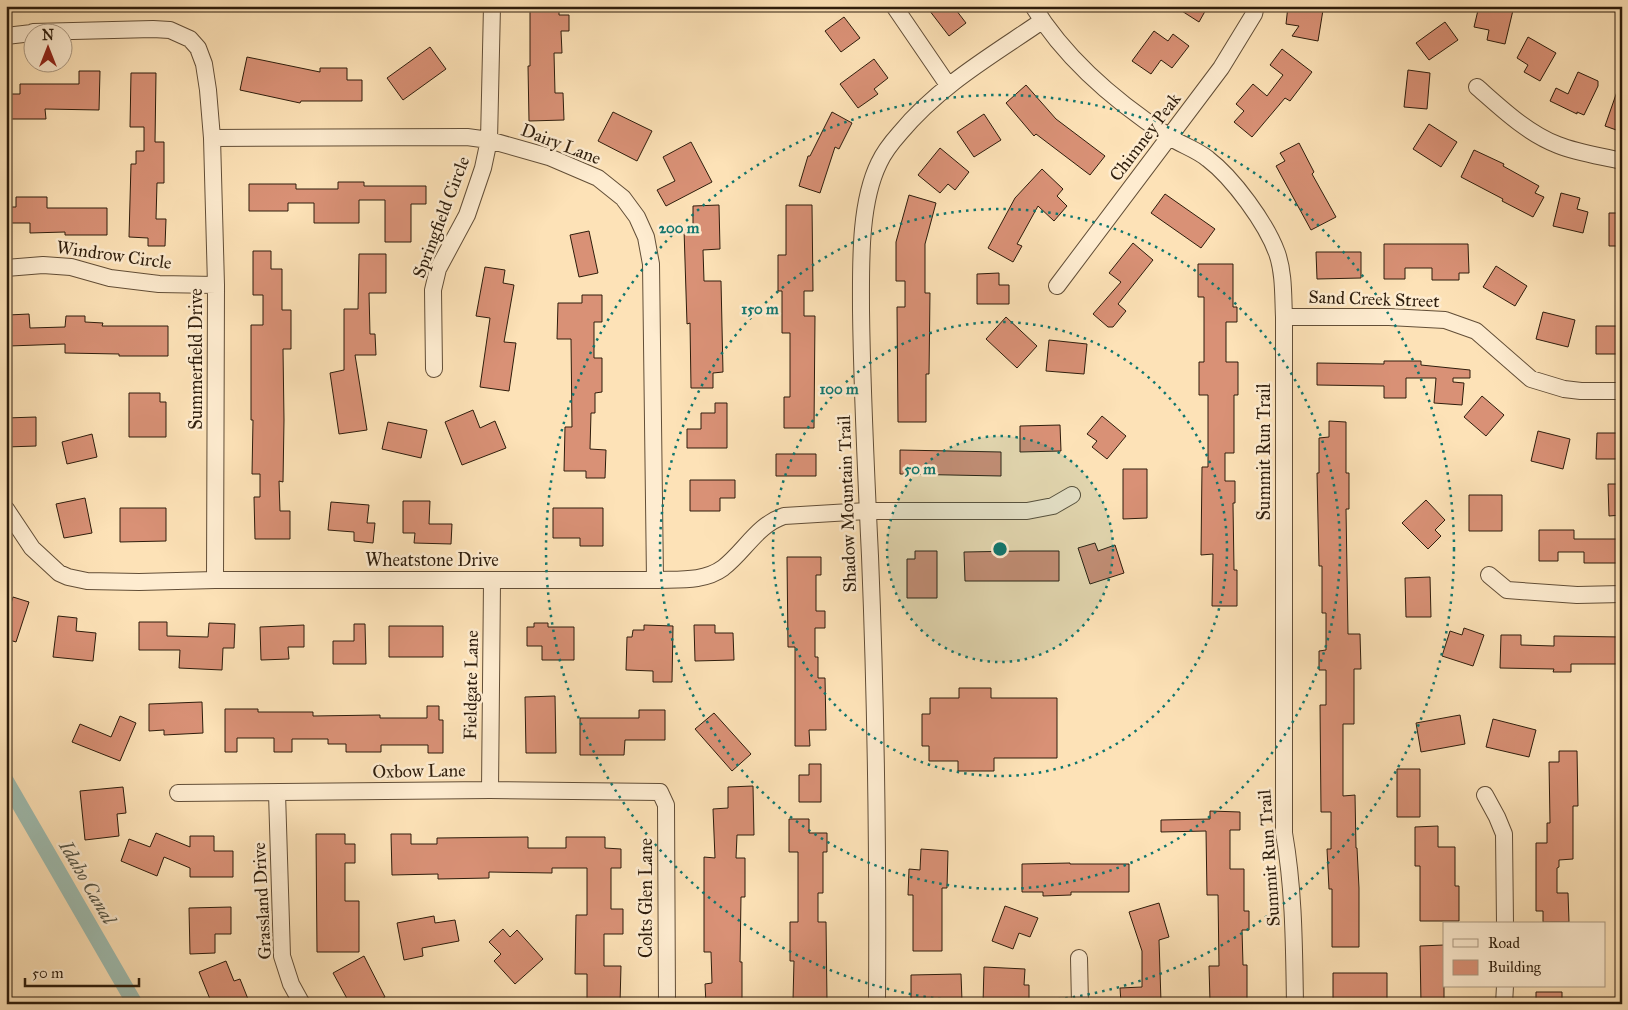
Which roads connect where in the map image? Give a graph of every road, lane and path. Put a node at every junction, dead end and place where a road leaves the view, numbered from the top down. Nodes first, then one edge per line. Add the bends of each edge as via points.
1 (492, 6) edge
2 (894, 6) edge
3 (1033, 6) edge
4 (1256, 6) edge
5 (1042, 21) junction
6 (72, 31) edge
7 (22, 34) edge
8 (6, 36) edge
9 (948, 85) junction
10 (1477, 87) dead end
11 (1170, 137) junction
12 (212, 138) junction
13 (489, 140) junction
14 (1622, 161) edge
15 (6, 268) edge
16 (216, 285) junction
17 (1057, 286) dead end
18 (1284, 316) junction
19 (434, 369) dead end
20 (1622, 391) edge
21 (1072, 495) dead end
22 (6, 509) edge
23 (867, 511) junction
24 (1489, 575) dead end
25 (215, 580) junction
26 (655, 580) junction
27 (492, 581) junction
28 (1622, 594) edge
29 (490, 790) junction
30 (660, 792) joint
31 (178, 793) dead end
32 (277, 793) junction
33 (1485, 795) dead end
34 (1505, 922) edge
35 (1079, 958) dead end
36 (1505, 988) edge
37 (302, 1004) edge
38 (667, 1004) edge
39 (877, 1004) edge
40 (1080, 1004) edge
41 (1295, 1004) edge
42 (1504, 1004) edge

1 - 13 street, Springfield Circle
2 - 9 street
3 - 5 street, Summit Run Trail
4 - 11 street, Chimney Peak via 1221,68
5 - 9 street, Shadow Mountain Trail
5 - 11 street, Summit Run Trail via 1086,72
6 - 12 street, Summerfield Drive via 170,30 190,39 198,48 204,64
7 - 8 street, Summerfield Drive
9 - 23 street, Shadow Mountain Trail via 919,110 891,144 872,179 861,257
10 - 14 street via 1512,118 1558,145
11 - 17 street, Chimney Peak
11 - 18 street, Summit Run Trail via 1210,160 1234,185 1263,225 1277,253
12 - 13 street, Dairy Lane via 467,137
12 - 16 street, Summerfield Drive
13 - 19 street, Springfield Circle via 467,216 438,269 433,290
13 - 26 street, Dairy Lane via 549,157 598,178 623,198 646,237 651,264
15 - 16 street, Windrow Circle via 71,267 110,278 160,284
16 - 25 street, Summerfield Drive
18 - 20 street, Sand Creek Street via 1445,320 1476,331 1532,379 1564,389
18 - 41 street, Summit Run Trail via 1284,834 1294,908
21 - 23 street, Wheatstone Drive via 1053,506 1027,512
22 - 25 street, Wheatstone Drive via 32,548 59,573 68,577 139,582
23 - 26 street, Wheatstone Drive via 774,519 722,569 697,579
23 - 39 street, Shadow Mountain Trail via 873,657
24 - 28 street via 1507,590 1577,595
25 - 27 street, Wheatstone Drive
26 - 27 street, Wheatstone Drive
27 - 29 street, Fieldgate Lane
29 - 30 street, Oxbow Lane
29 - 32 street, Oxbow Lane
30 - 38 street, Colts Glen Lane via 666,806
31 - 32 street, Oxbow Lane
32 - 37 street, Grassland Drive via 282,956
33 - 34 street via 1504,834
35 - 40 street
36 - 42 street

